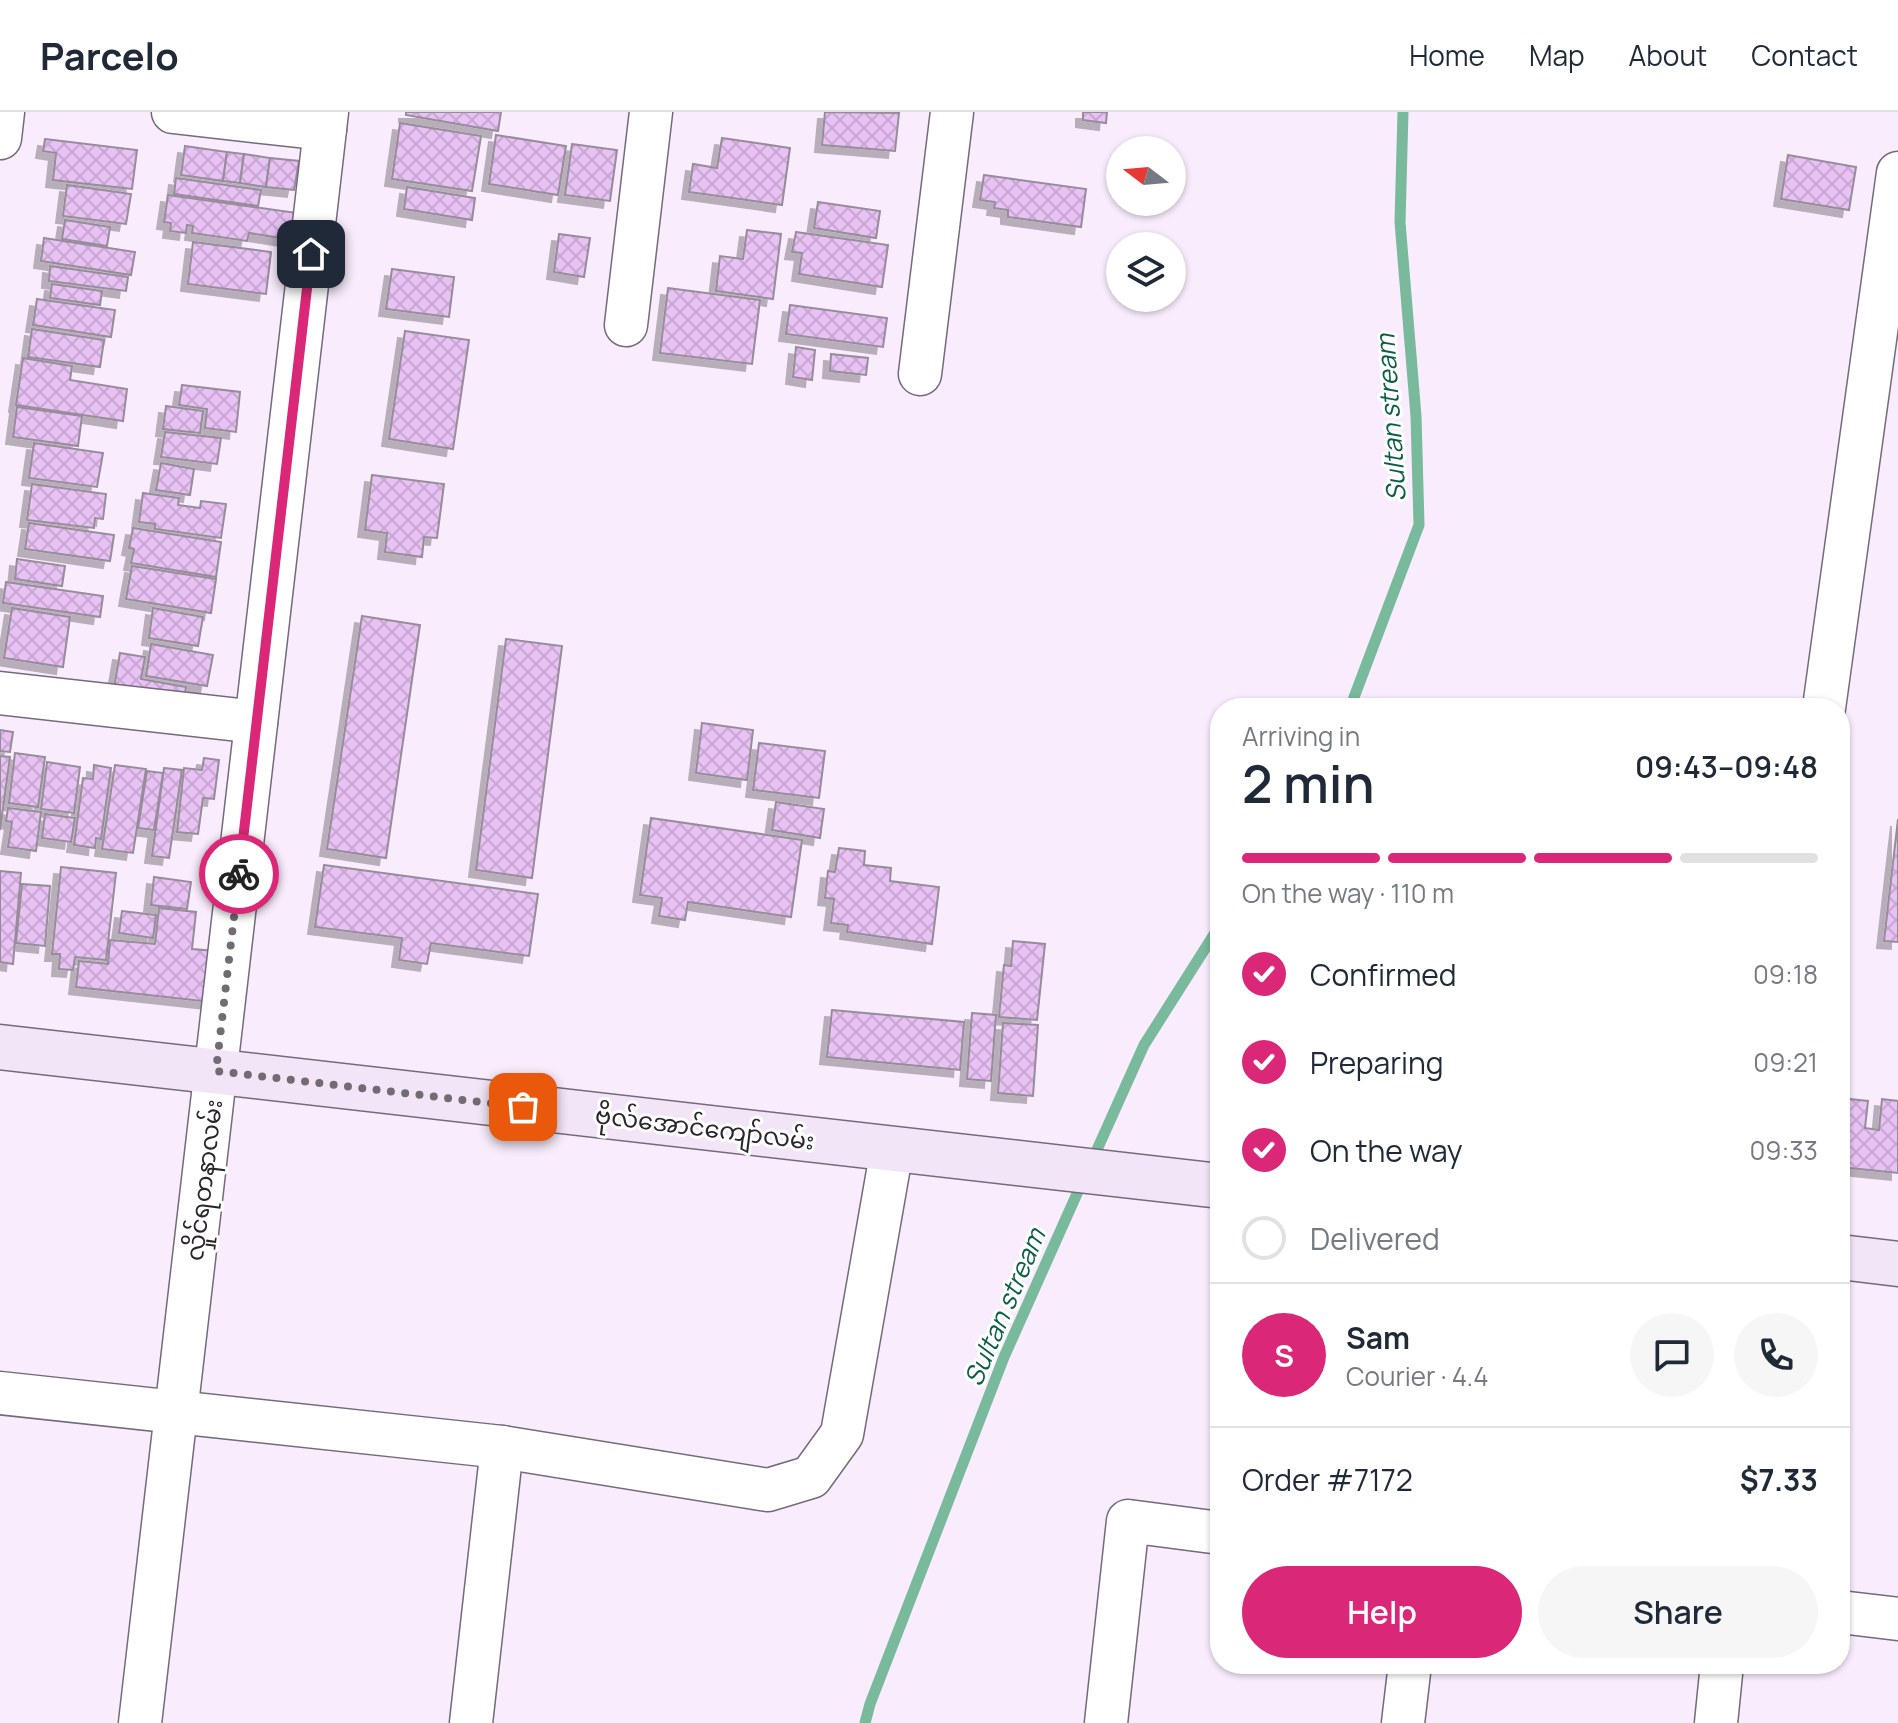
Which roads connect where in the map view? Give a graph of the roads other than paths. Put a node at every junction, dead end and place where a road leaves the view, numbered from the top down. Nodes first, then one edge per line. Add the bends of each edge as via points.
1 (3, 112) edge
2 (173, 112) edge
3 (651, 112) edge
4 (952, 112) edge
5 (326, 120) edge
6 (0, 138) edge
7 (1898, 173) edge
8 (626, 325) dead end
9 (920, 374) dead end
10 (0, 693) edge
11 (1825, 698) edge
12 (256, 722) junction
13 (0, 1047) edge
14 (216, 1071) junction
15 (892, 1149) junction
16 (1210, 1185) edge
17 (1850, 1258) edge
18 (1898, 1264) edge
19 (0, 1393) edge
20 (176, 1412) junction
21 (502, 1447) junction
22 (1210, 1532) edge
23 (1850, 1613) edge
24 (1898, 1619) edge
25 (1409, 1674) edge
26 (1721, 1674) edge
27 (140, 1723) edge
28 (471, 1723) edge
29 (1106, 1723) edge
30 (1403, 1723) edge
31 (1716, 1723) edge

1 - 6 street
2 - 5 street
3 - 8 street
4 - 9 street
5 - 12 street, လှိုင်ရတနာလမ်း
7 - 11 street
10 - 12 street
12 - 14 street, လှိုင်ရတနာလမ်း
13 - 14 street, ဗိုလ်အောင်ကျော်လမ်း
14 - 15 street, ဗိုလ်အောင်ကျော်လမ်း
14 - 20 street, လှိုင်ရတနာလမ်း
15 - 16 street, ဗိုလ်အောင်ကျော်လမ်း
15 - 21 street via 842,1434 811,1477 768,1490
17 - 18 street
19 - 20 street
20 - 21 street
20 - 27 street, လှိုင်ရတနာလမ်း
21 - 28 street
22 - 29 street via 1128,1521
23 - 24 street
25 - 30 street
26 - 31 street

